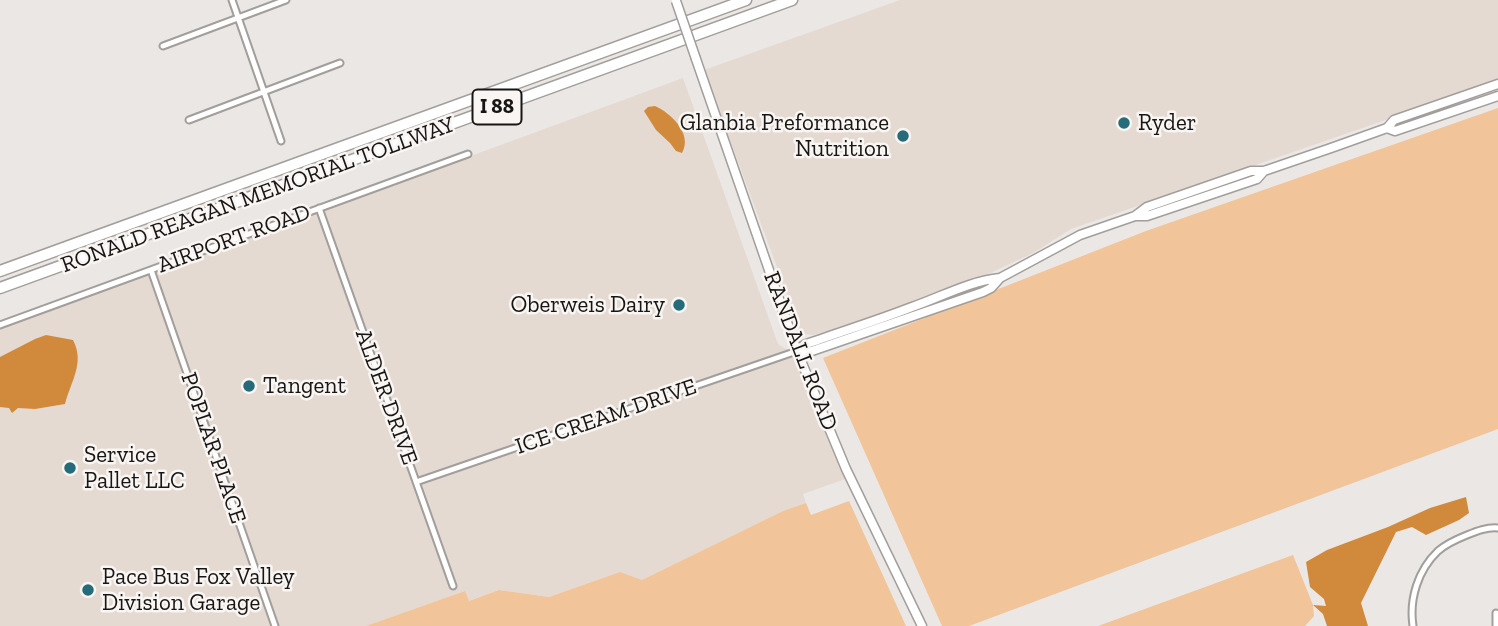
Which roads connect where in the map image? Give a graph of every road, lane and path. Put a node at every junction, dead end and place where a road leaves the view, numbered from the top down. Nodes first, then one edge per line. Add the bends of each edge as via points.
1 (232, 0) edge
2 (286, 0) edge
3 (676, 0) edge
4 (746, 0) edge
5 (792, 0) edge
6 (238, 18) junction
7 (163, 46) dead end
8 (340, 63) dead end
9 (1498, 84) edge
10 (264, 92) junction
11 (1498, 96) edge
12 (189, 120) dead end
13 (1387, 128) junction
14 (281, 141) dead end
15 (468, 154) dead end
16 (319, 208) junction
17 (151, 270) junction
18 (0, 271) edge
19 (0, 288) edge
20 (0, 326) edge
21 (797, 351) junction
22 (416, 482) junction
23 (1498, 528) edge
24 (453, 586) dead end
25 (1496, 613) dead end
26 (275, 626) edge
27 (922, 626) edge
28 (1413, 626) edge
29 (1496, 626) edge

1 - 6 street
2 - 6 street
3 - 21 street, RANDALL ROAD, bridge
4 - 18 highway, RONALD REAGAN MEMORIAL TOLLWAY / I 88
5 - 19 highway, RONALD REAGAN MEMORIAL TOLLWAY / I 88
6 - 7 street
6 - 10 street
8 - 10 street
9 - 13 street via 1394,120
10 - 12 street
10 - 14 street
11 - 13 street via 1395,131
13 - 21 street via 1264,171 1257,179 1080,235 1000,278 986,279
15 - 16 street, AIRPORT ROAD
16 - 17 street, AIRPORT ROAD
16 - 22 street, ALDER DRIVE
17 - 20 street, AIRPORT ROAD
17 - 26 street, POPLAR PLACE
21 - 22 street, ICE CREAM DRIVE
21 - 27 street, RANDALL ROAD via 846,469
22 - 24 street, ALDER DRIVE
23 - 28 street via 1472,533 1439,551 1417,583
25 - 29 street

